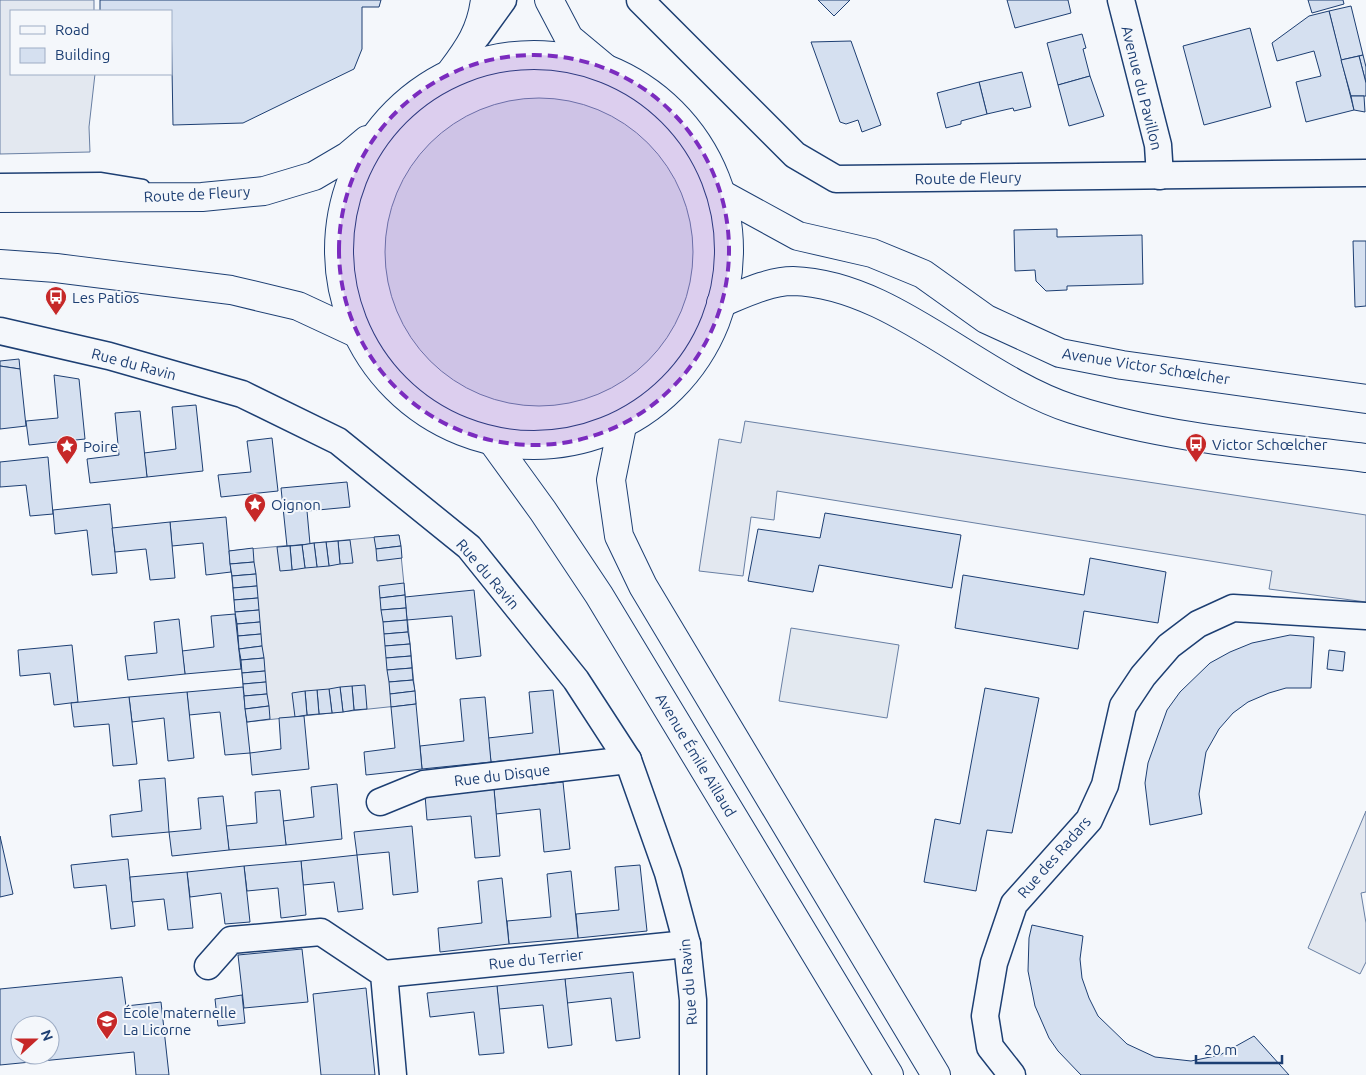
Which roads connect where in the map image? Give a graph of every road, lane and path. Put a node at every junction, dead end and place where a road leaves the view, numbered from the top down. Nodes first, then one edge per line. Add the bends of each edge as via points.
1 (484, 0) edge
2 (503, 0) edge
3 (640, 0) edge
4 (1121, 0) edge
5 (553, 4) edge
6 (473, 42) junction
7 (605, 68) junction
8 (451, 72) junction
9 (378, 131) junction
10 (1366, 173) edge
11 (1160, 176) junction
12 (0, 180) edge
13 (723, 195) junction
14 (202, 197) junction
15 (0, 198) edge
16 (0, 264) edge
17 (721, 303) junction
18 (0, 331) edge
19 (356, 332) junction
20 (1366, 399) edge
21 (622, 426) junction
22 (493, 442) junction
23 (1366, 458) edge
24 (1366, 616) edge
25 (628, 760) junction
26 (380, 802) dead end
27 (687, 944) junction
28 (208, 966) dead end
29 (384, 974) junction
30 (393, 1075) edge
31 (693, 1075) edge
32 (889, 1075) edge
33 (936, 1075) edge
34 (1012, 1075) edge

1 - 6 main road via 483,14
2 - 6 street
3 - 11 street, Route de Fleury via 795,155 836,179
4 - 11 street, Avenue du Pavillon via 1158,145
5 - 7 main road via 569,38
6 - 8 main road
7 - 8 main road via 567,57 528,54 488,59
7 - 13 main road via 646,90 681,121 707,159
8 - 9 main road via 411,97
9 - 14 main road, Route de Fleury via 348,156 314,176 264,191
9 - 19 main road via 356,167 343,208 339,241 342,292
10 - 11 street, Route de Fleury
12 - 14 lane via 100,178
13 - 17 main road via 730,251
13 - 20 main road, Avenue Victor Schœlcher via 798,236 872,253 923,274 986,319 1060,353 1122,365
14 - 15 main road, Route de Fleury
16 - 19 main road via 231,290 298,306
17 - 21 main road via 709,337 687,373 657,403
17 - 23 main road via 753,289 792,281 834,286 893,310 981,365 1035,394 1070,408 1121,424 1179,435
18 - 25 street, Rue du Ravin via 109,356 242,394 338,441 469,547 576,680
19 - 22 main road via 379,371 410,402 448,427
21 - 22 main road via 591,438 559,445 518,446
21 - 33 main road via 611,480 619,536 642,586
22 - 32 main road, Avenue Émile Aillaud via 544,511 599,595
24 - 34 street, Rue des Radars via 1233,608 1198,624 1169,646 1143,676 1123,706 1105,785 1089,820 1014,904 994,963 985,1016 990,1047
25 - 26 street, Rue du Disque via 424,784
25 - 27 street, Rue du Ravin via 668,873
27 - 29 street, Rue du Terrier
27 - 31 street, Rue du Ravin via 693,1000
28 - 29 street via 231,940 321,932
29 - 30 street

